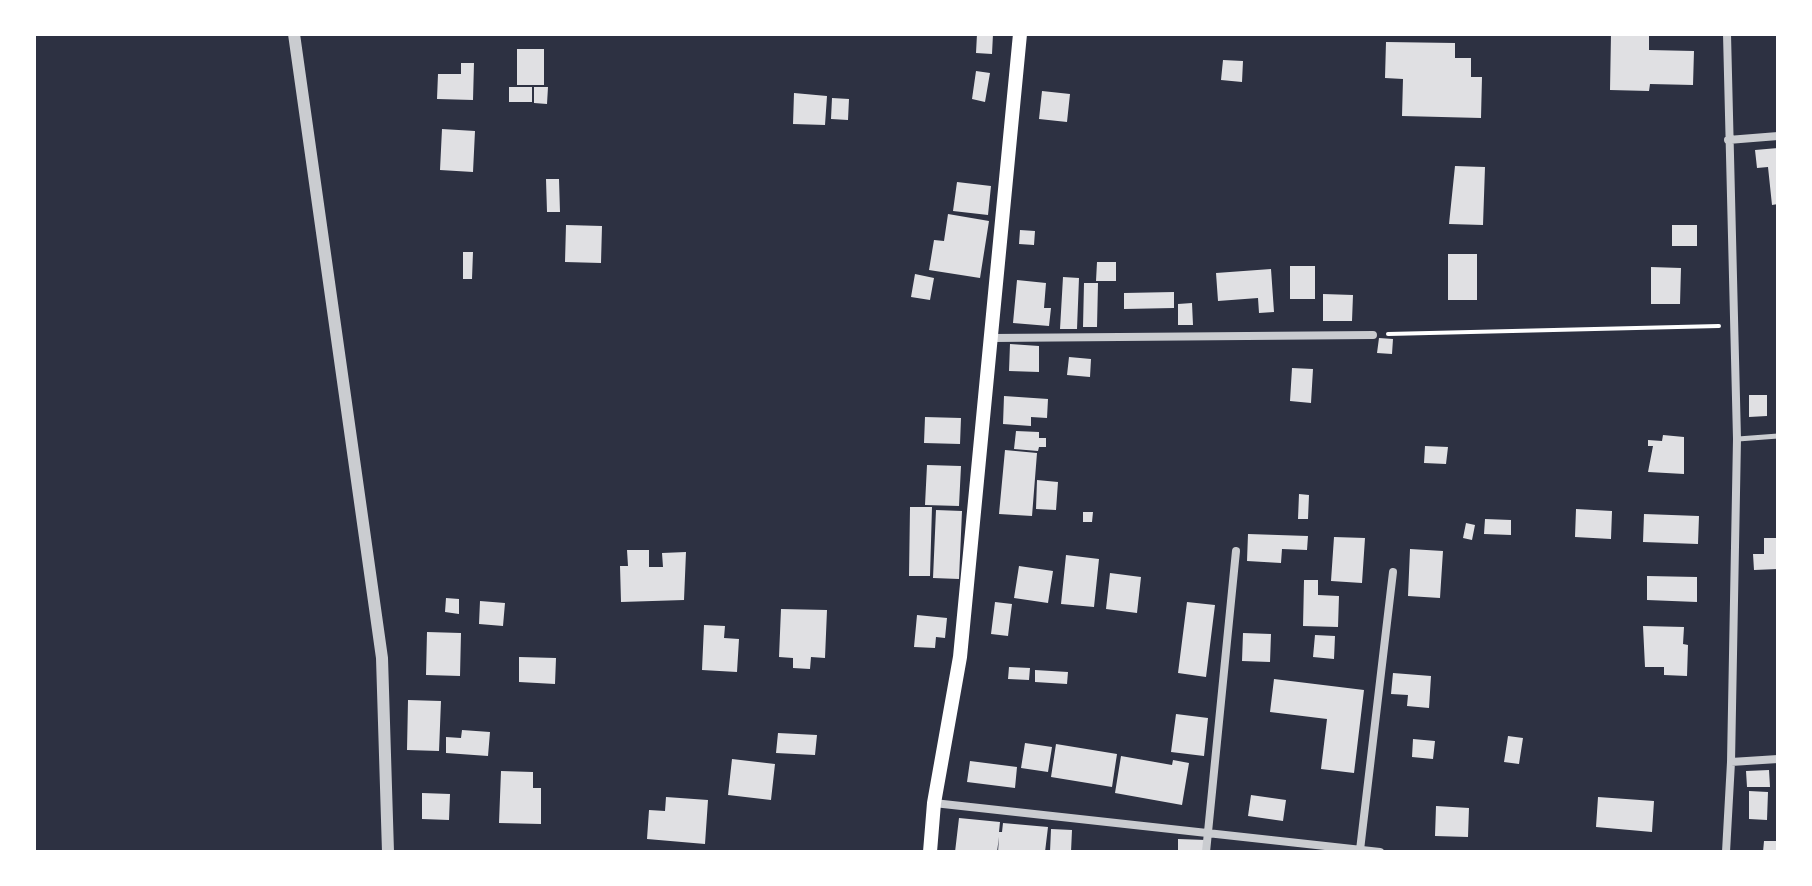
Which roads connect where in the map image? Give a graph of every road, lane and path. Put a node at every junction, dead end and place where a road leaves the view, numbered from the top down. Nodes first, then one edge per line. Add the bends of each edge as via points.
1 (294, 34) edge
2 (1020, 34) edge
3 (1727, 34) edge
4 (1778, 136) edge
5 (1728, 140) junction
6 (1734, 326) junction
7 (1373, 335) joint
8 (993, 338) junction
9 (1778, 436) edge
10 (1737, 439) junction
11 (1236, 551) dead end
12 (1393, 572) dead end
13 (1778, 759) edge
14 (1731, 762) junction
15 (934, 803) junction
16 (1207, 834) junction
17 (1360, 850) junction
18 (388, 852) edge
19 (930, 852) edge
20 (1206, 852) edge
21 (1373, 852) edge
22 (1380, 852) edge
23 (1726, 852) edge

1 - 18 street via 382,658
2 - 8 main road
3 - 5 street
4 - 5 street
5 - 6 street
6 - 7 path
6 - 10 street
7 - 8 street
8 - 15 main road via 960,657
9 - 10 lane
10 - 14 street
11 - 16 street
12 - 17 street
13 - 14 street
14 - 23 street
15 - 16 street
15 - 19 main road
16 - 17 street
16 - 20 street
17 - 21 street
21 - 22 street

